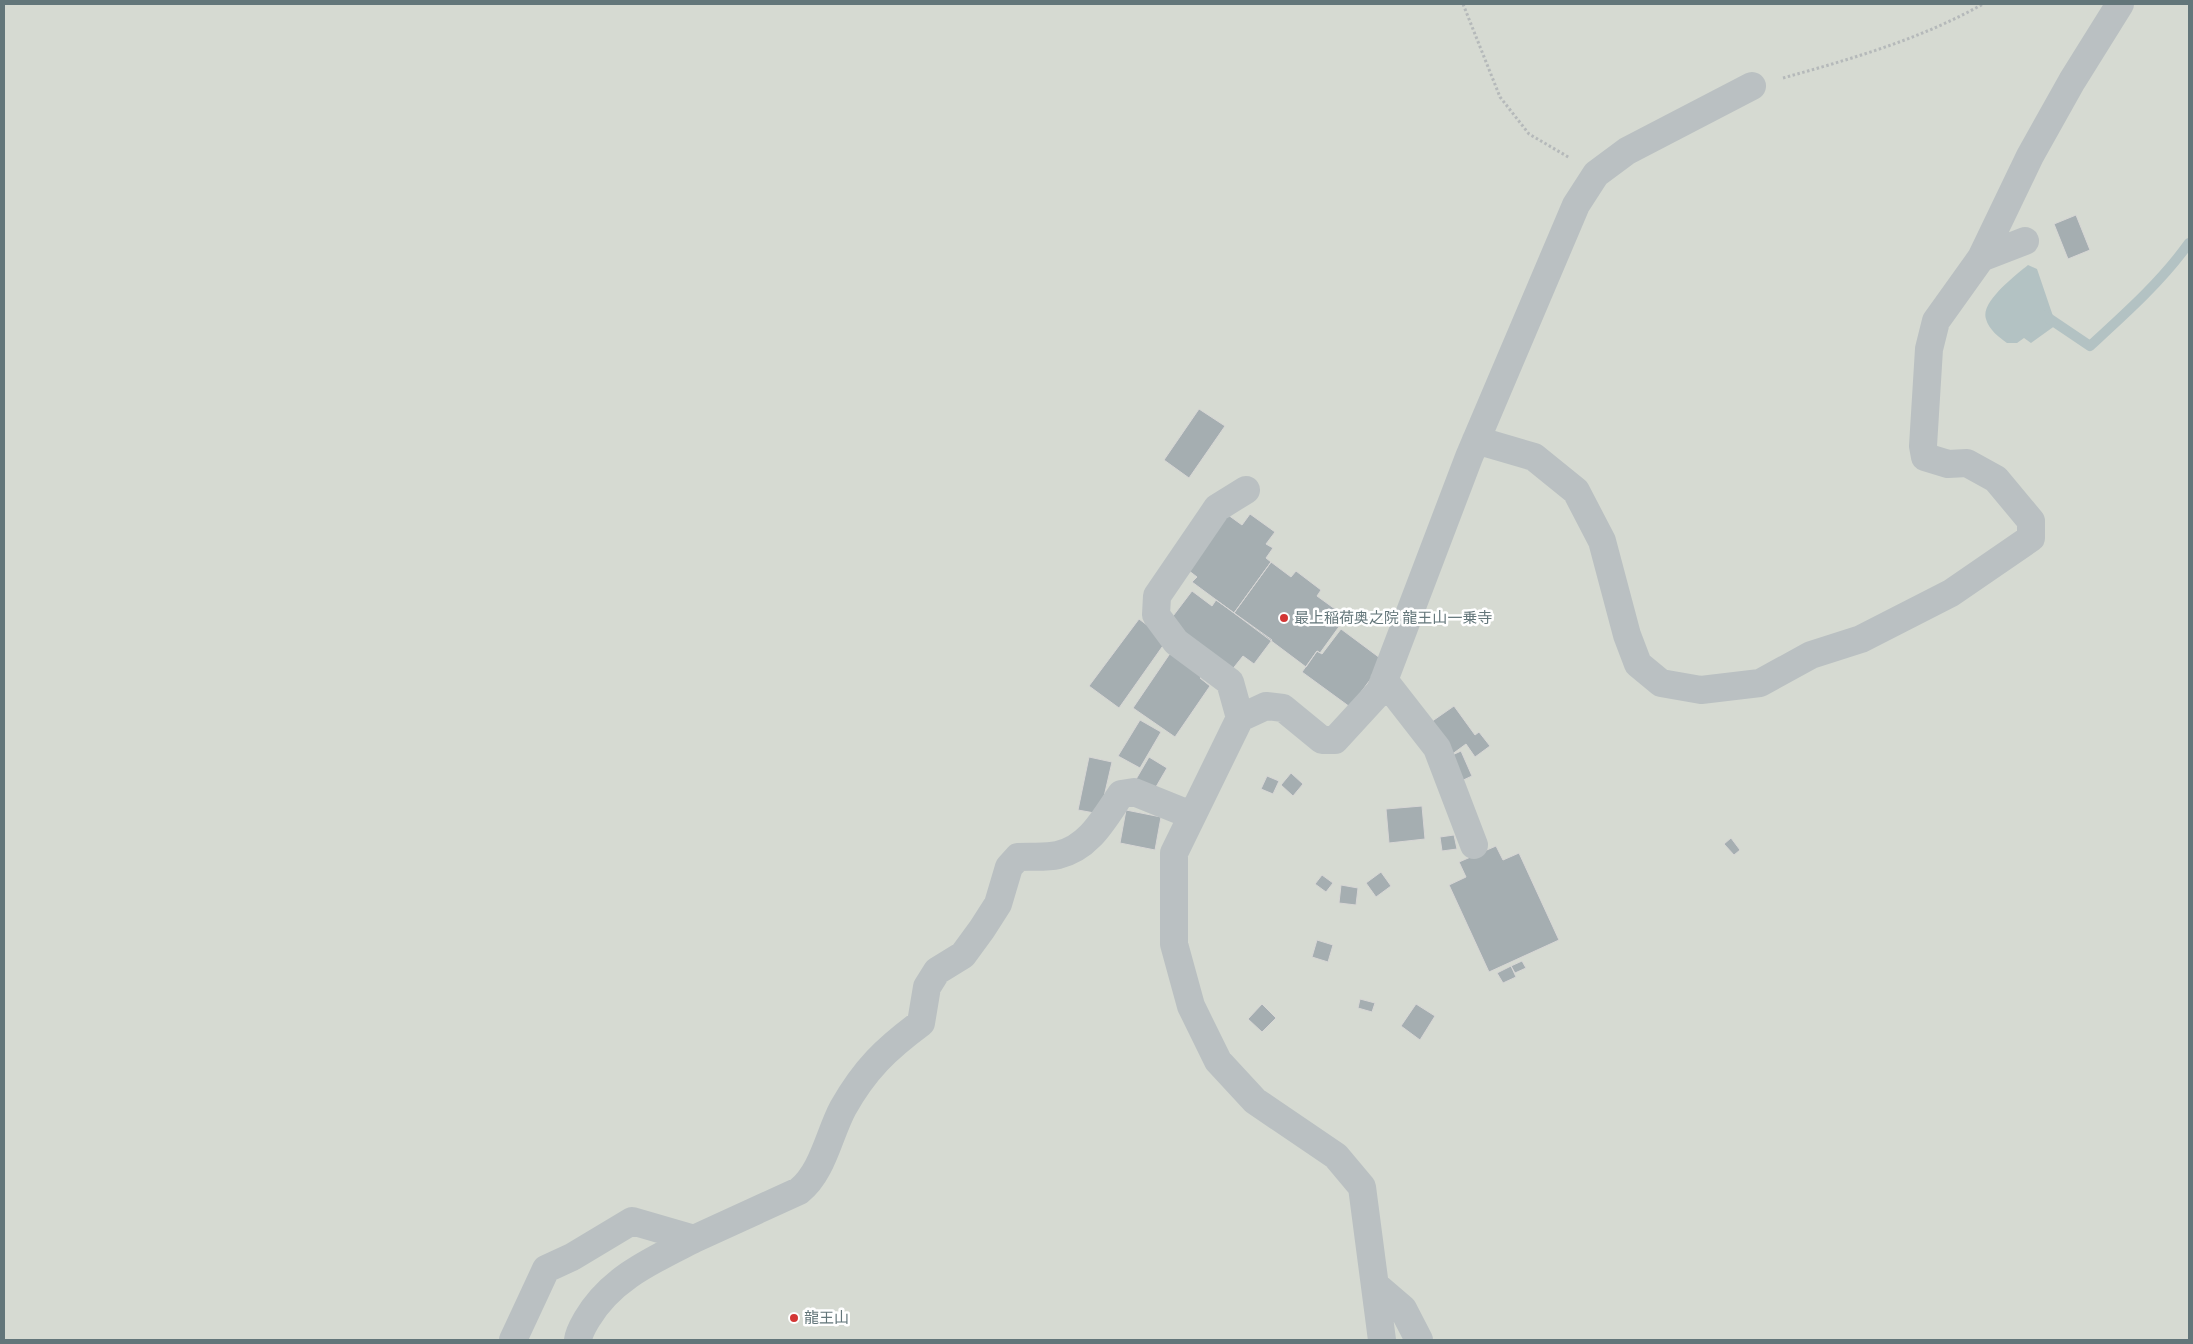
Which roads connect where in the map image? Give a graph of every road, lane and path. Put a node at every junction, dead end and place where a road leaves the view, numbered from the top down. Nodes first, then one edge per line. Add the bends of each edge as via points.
1 (1463, 4) edge
2 (1983, 4) edge
3 (2120, 4) edge
4 (1752, 86) joint
5 (1596, 174) junction
6 (2025, 241) dead end
7 (1981, 258) junction
8 (1476, 440) junction
9 (1246, 490) dead end
10 (1384, 680) junction
11 (1240, 718) junction
12 (1191, 815) junction
13 (1474, 845) dead end
14 (694, 1239) junction
15 (1375, 1285) junction
16 (513, 1340) edge
17 (578, 1340) edge
18 (1382, 1340) edge
19 (1419, 1340) edge

1 - 5 path via 1500,97 1529,134
2 - 4 path via 1956,19 1859,56
3 - 7 street via 2030,156
4 - 5 street via 1627,151
5 - 8 street via 1576,205
6 - 7 street
7 - 8 street via 1936,321 1929,349 1923,446 1925,457 1948,464 1967,463 1996,480 2031,521 2031,538 1950,594 1861,640 1811,655 1760,683 1701,690 1661,683 1638,664 1602,541 1576,491 1534,457
8 - 10 street
9 - 11 street via 1217,508 1171,572 1157,596 1156,605 1156,615 1176,642 1230,682
10 - 11 street via 1380,691 1335,740 1322,740 1283,708 1266,706
10 - 13 street via 1436,748
11 - 12 street
12 - 14 street via 1134,792 1121,794 1096,831 1080,846 1057,855 1018,857 1009,868 998,904 982,929 962,955 937,971 927,987 921,1023 893,1044 866,1071 843,1108 810,1182 799,1192
12 - 15 street via 1174,854 1174,944 1190,1006 1218,1061 1255,1101 1336,1156 1362,1187
14 - 16 street via 632,1221 618,1228 546,1269
14 - 17 street via 636,1269 597,1301 578,1334
15 - 18 street
15 - 19 street via 1404,1308

